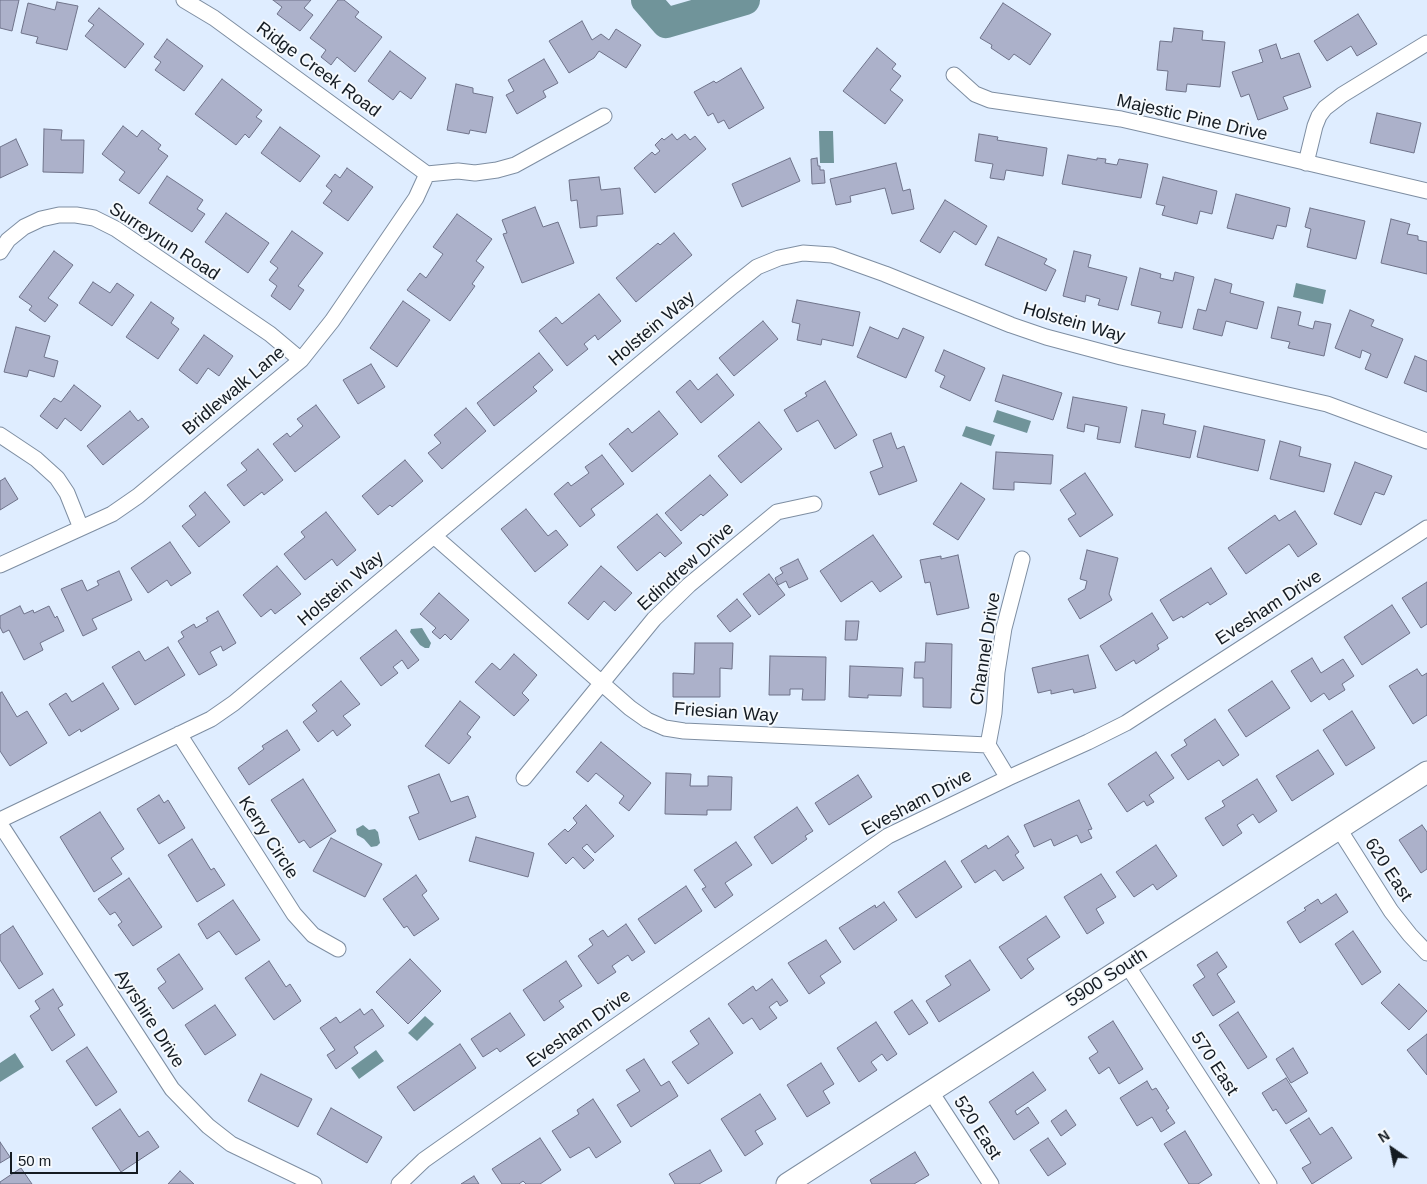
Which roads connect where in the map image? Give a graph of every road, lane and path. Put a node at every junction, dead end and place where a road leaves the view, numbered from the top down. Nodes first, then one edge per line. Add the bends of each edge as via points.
1 (184, 0) edge
2 (1427, 43) edge
3 (954, 75) dead end
4 (604, 116) dead end
5 (1306, 163) junction
6 (427, 174) junction
7 (1427, 191) edge
8 (0, 252) edge
9 (301, 360) junction
10 (0, 435) edge
11 (1427, 441) edge
12 (814, 504) dead end
13 (82, 528) junction
14 (1427, 528) edge
15 (434, 536) junction
16 (1022, 559) dead end
17 (0, 565) edge
18 (602, 684) junction
19 (179, 734) junction
20 (988, 745) junction
21 (1427, 772) edge
22 (524, 778) dead end
23 (1008, 778) junction
24 (0, 820) edge
25 (0, 824) edge
26 (1339, 829) junction
27 (338, 948) dead end
28 (1427, 953) edge
29 (1127, 965) junction
30 (931, 1092) junction
31 (314, 1184) edge
32 (398, 1184) edge
33 (787, 1184) edge
34 (991, 1184) edge
35 (1269, 1184) edge

1 - 6 street, Ridge Creek Road via 214,18
2 - 5 street via 1325,108 1315,126
3 - 5 street, Majestic Pine Drive via 975,94 990,100 1121,119
4 - 6 street via 515,165 476,173
5 - 7 street, Majestic Pine Drive
6 - 9 street, Bridlewalk Lane via 416,198 332,321
8 - 9 street, Surreyrun Road via 8,240 24,227 41,219 59,215 94,218 116,229 270,334
9 - 13 street, Bridlewalk Lane via 138,496 112,514
10 - 13 street via 36,459 57,478
11 - 15 street, Holstein Way via 1327,404 1046,336 832,255 803,253 757,267
12 - 18 street, Edindrew Drive via 777,512 689,585 654,619
13 - 17 street, Bridlewalk Lane
14 - 23 street, Evesham Drive via 1126,723
15 - 18 street, Friesian Way
15 - 19 street, Holstein Way via 234,703
16 - 20 street, Channel Drive via 1004,628
18 - 20 street, Friesian Way via 647,720 665,728
18 - 22 street, Edindrew Drive
19 - 24 street, Holstein Way
19 - 27 street, Kerry Circle via 294,914 313,935
20 - 23 street
21 - 26 main road, 5900 South
23 - 32 street, Evesham Drive via 908,825 868,849 424,1160
25 - 31 street, Ayrshire Drive via 172,1089 231,1144
26 - 28 street, 620 East via 1391,911
26 - 29 main road, 5900 South
29 - 30 main road, 5900 South
29 - 35 street, 570 East
30 - 33 main road, 5900 South
30 - 34 street, 520 East

